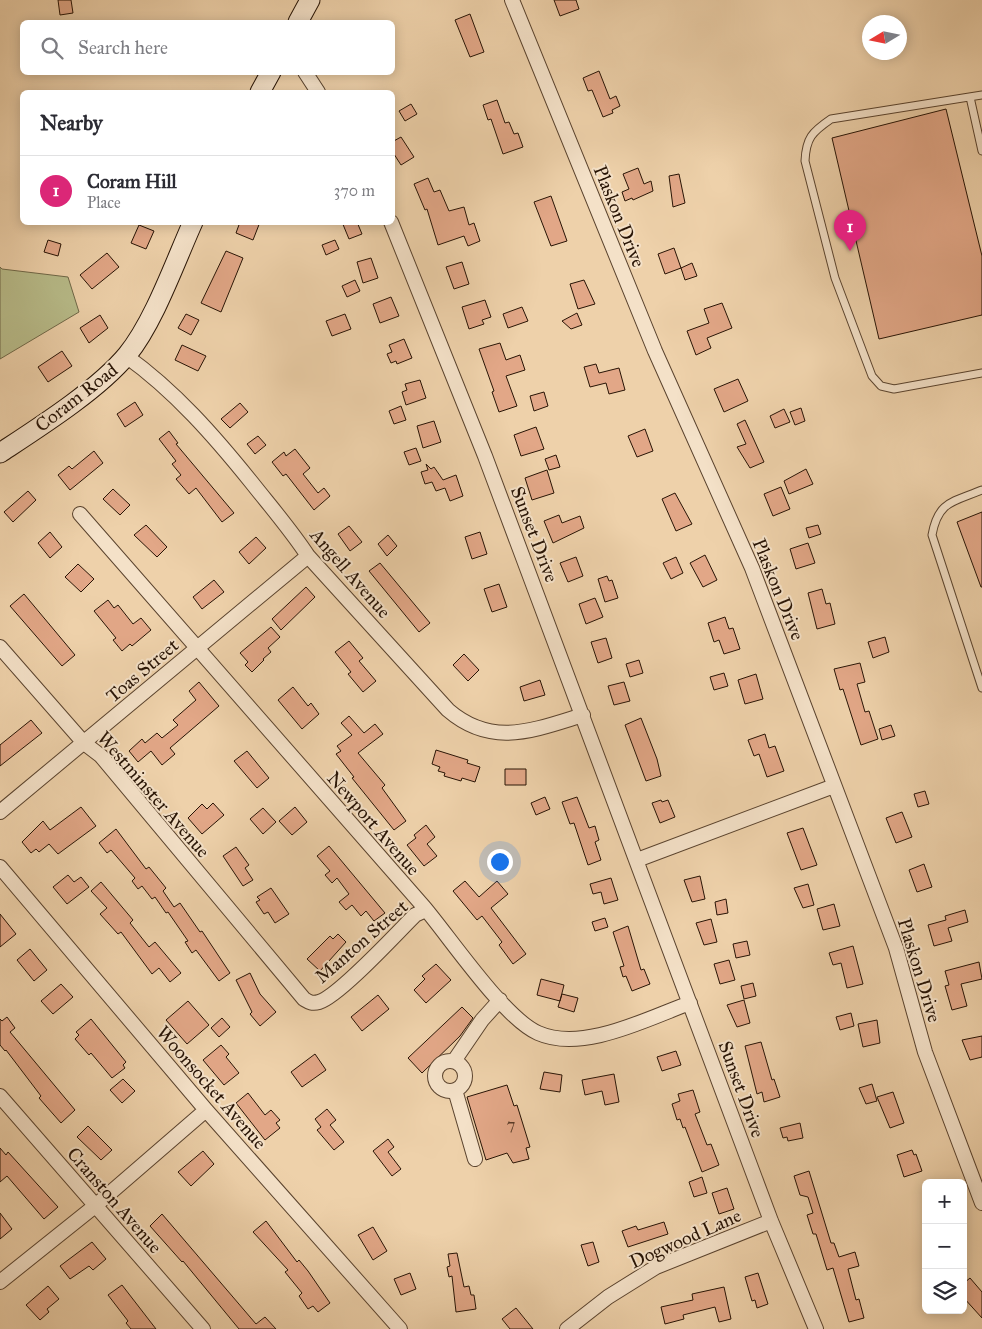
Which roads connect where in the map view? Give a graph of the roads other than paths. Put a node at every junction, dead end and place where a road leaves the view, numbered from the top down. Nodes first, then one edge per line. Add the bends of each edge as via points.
1 (310, 0) edge
2 (512, 0) edge
3 (299, 20) edge
4 (269, 75) edge
5 (307, 75) edge
6 (261, 90) edge
7 (317, 90) edge
8 (982, 95) edge
9 (970, 97) junction
10 (982, 151) edge
11 (192, 225) edge
12 (392, 225) edge
13 (126, 356) junction
14 (982, 374) edge
15 (0, 453) edge
16 (982, 490) edge
17 (80, 514) dead end
18 (308, 556) junction
19 (0, 647) edge
20 (197, 648) junction
21 (982, 688) edge
22 (583, 715) junction
23 (84, 743) junction
24 (834, 786) junction
25 (0, 812) edge
26 (637, 860) junction
27 (0, 867) edge
28 (426, 910) junction
29 (277, 967) joint
30 (500, 1000) junction
31 (690, 1003) junction
32 (454, 1061) junction
33 (455, 1090) junction
34 (0, 1096) edge
35 (206, 1110) junction
36 (475, 1159) dead end
37 (982, 1203) edge
38 (95, 1206) junction
39 (771, 1221) junction
40 (0, 1282) edge
41 (203, 1329) edge
42 (400, 1329) edge
43 (567, 1329) edge
44 (816, 1329) edge

1 - 3 street
2 - 24 street, Plaskon Drive via 655,351 752,568
4 - 6 street
5 - 7 street
8 - 9 lane
9 - 10 lane
9 - 14 lane via 830,119 814,130 805,146 805,161 835,278 872,376 881,386 894,389
11 - 13 street, Coram Road via 143,331
12 - 22 street, Sunset Drive via 485,456
13 - 15 street, Coram Road via 104,379
13 - 18 street, Angell Avenue via 172,394 216,438
16 - 21 lane via 942,507 935,519 932,535
17 - 20 street, Newport Avenue
18 - 20 street, Toas Street
18 - 22 street, Angell Avenue via 459,720 502,734 529,731
19 - 23 street, Westminster Avenue
20 - 23 street, Toas Street
20 - 28 street, Newport Avenue
22 - 26 street, Sunset Drive
23 - 25 street, Toas Street
23 - 29 street, Westminster Avenue via 101,756
24 - 26 street
24 - 37 street, Plaskon Drive via 896,948 925,1052
26 - 31 street, Sunset Drive
27 - 35 street, Woonsocket Avenue
28 - 29 street, Manton Street via 415,916 355,974 320,1002 304,1000
28 - 30 street, Newport Avenue
30 - 31 street, Newport Avenue via 517,1019 539,1033 564,1039 596,1037
30 - 32 street
31 - 39 street, Sunset Drive
32 - 33 street via 462,1066 465,1076 462,1085
32 - 33 street via 442,1063 435,1076 442,1088
33 - 36 street
34 - 38 street, Cranston Avenue
35 - 38 street
35 - 42 street, Woonsocket Avenue
38 - 40 street
38 - 41 street, Cranston Avenue
39 - 43 street, Dogwood Lane via 656,1268 608,1297
39 - 44 street, Sunset Drive

